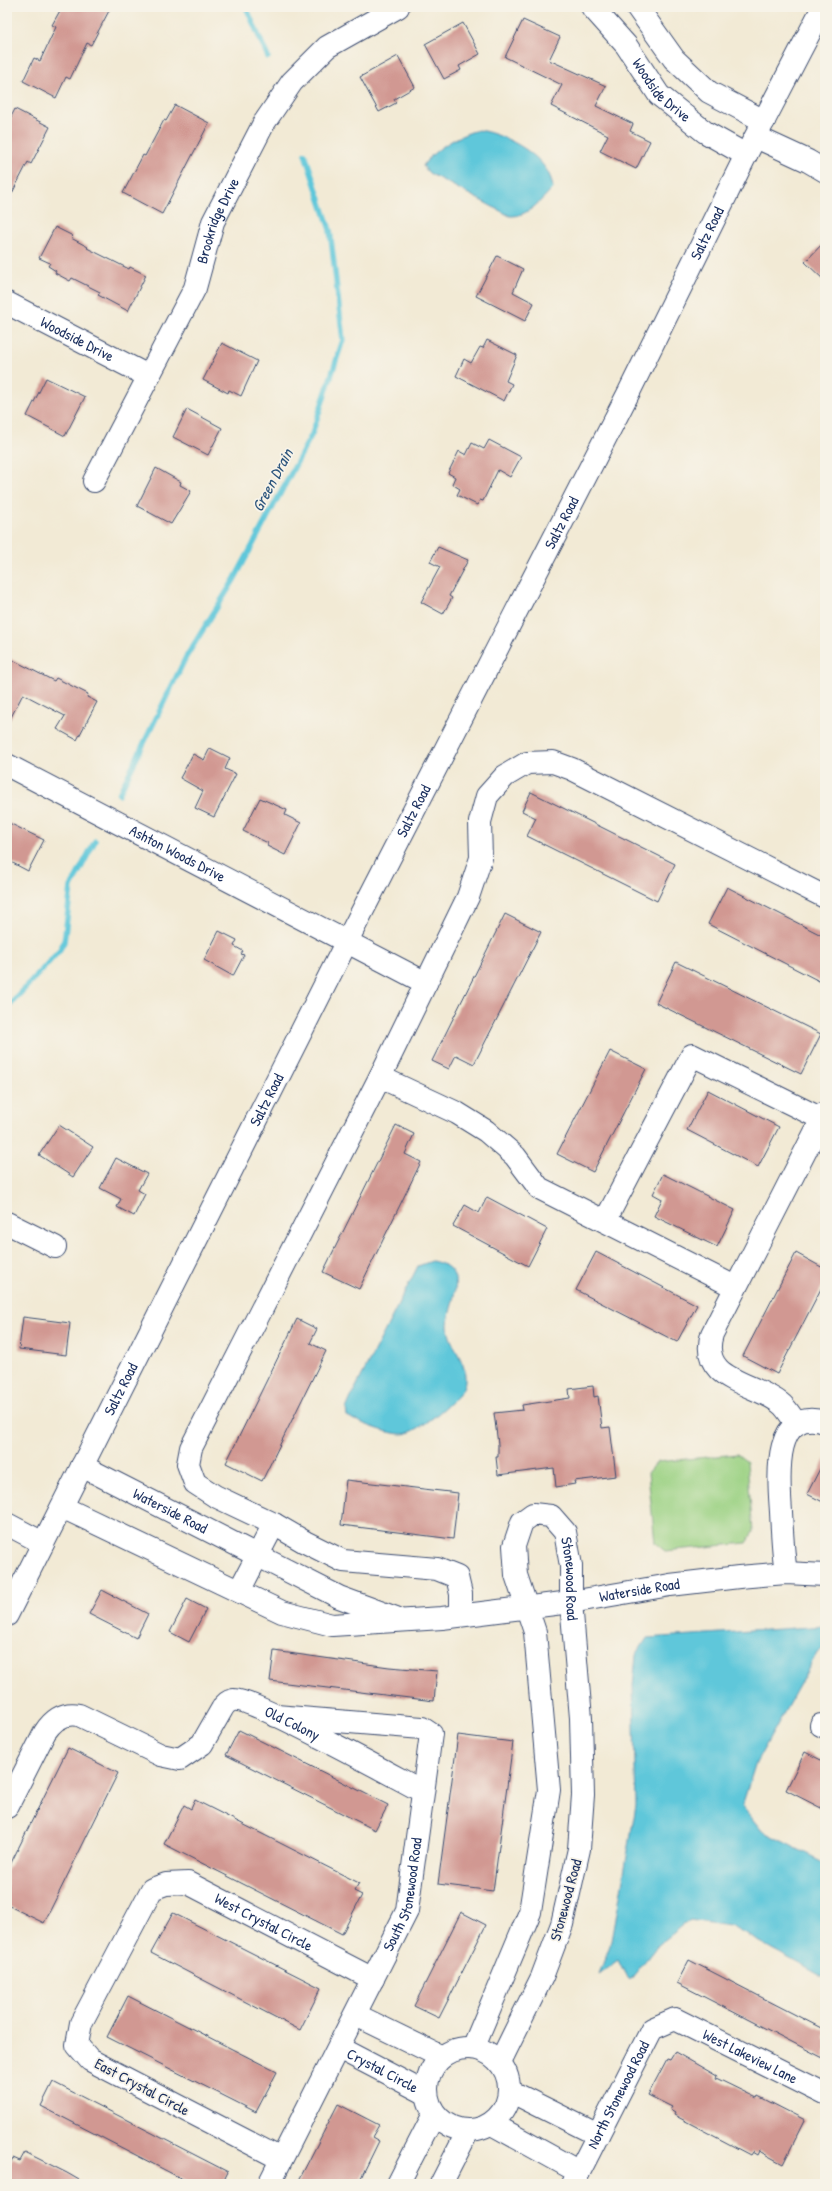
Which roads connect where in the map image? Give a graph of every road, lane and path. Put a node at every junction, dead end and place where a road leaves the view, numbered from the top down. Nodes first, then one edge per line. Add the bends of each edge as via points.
1 (398, 7) edge
2 (592, 7) edge
3 (637, 7) edge
4 (823, 7) edge
5 (755, 138) junction
6 (825, 171) edge
7 (7, 303) edge
8 (148, 376) junction
9 (94, 481) dead end
10 (7, 765) edge
11 (825, 897) edge
12 (347, 941) junction
13 (426, 983) junction
14 (380, 1077) junction
15 (823, 1116) edge
16 (605, 1221) junction
17 (7, 1223) edge
18 (55, 1247) dead end
19 (735, 1287) junction
20 (825, 1422) edge
21 (797, 1424) junction
22 (82, 1466) junction
23 (62, 1507) junction
24 (7, 1524) edge
25 (274, 1524) junction
26 (43, 1542) junction
27 (258, 1556) junction
28 (786, 1573) junction
29 (825, 1575) edge
30 (239, 1591) junction
31 (571, 1602) junction
32 (526, 1606) junction
33 (7, 1615) edge
34 (461, 1615) junction
35 (407, 1622) junction
36 (276, 1716) junction
37 (422, 1792) junction
38 (7, 1807) edge
39 (152, 1889) joint
40 (373, 1979) junction
41 (356, 2015) junction
42 (675, 2019) joint
43 (339, 2048) junction
44 (473, 2048) junction
45 (442, 2057) junction
46 (500, 2062) junction
47 (510, 2091) junction
48 (426, 2094) junction
49 (825, 2094) edge
50 (434, 2114) junction
51 (492, 2124) junction
52 (468, 2132) junction
53 (598, 2135) junction
54 (281, 2159) junction
55 (576, 2178) edge
56 (269, 2184) edge
57 (398, 2184) edge
58 (441, 2184) edge

1 - 8 street, Brookridge Drive via 327,47 292,82 264,123 213,222 195,288
2 - 5 street, Woodside Drive via 626,45 659,95 705,132
3 - 5 street, Woodside Drive via 674,60
4 - 5 street, Saltz Road
5 - 6 street
5 - 12 street, Saltz Road via 629,392
7 - 8 street, Woodside Drive
8 - 9 street, Brookridge Drive
10 - 12 street, Ashton Woods Drive
11 - 13 street via 572,769 553,762 527,763 505,776 487,796 480,822 480,858 468,897
12 - 13 street, Ashton Woods Drive
12 - 22 street, Saltz Road
13 - 14 street
14 - 16 street via 462,1116 486,1131 515,1156 539,1188
14 - 25 street via 191,1448 188,1464 195,1483 215,1496
15 - 16 street via 692,1055
15 - 19 street
16 - 19 street
17 - 18 street
19 - 21 street via 712,1334 709,1347 712,1359 728,1377 779,1402
20 - 21 street via 810,1419
21 - 28 street via 786,1438 779,1462
22 - 23 street, Saltz Road
22 - 27 street, Waterside Road
23 - 26 street, Saltz Road
23 - 30 street, Waterside Road
24 - 26 street
25 - 27 street
25 - 34 street via 343,1561 437,1569 457,1578 461,1594
26 - 33 street, Saltz Road
27 - 30 street
27 - 35 street, Waterside Road via 339,1597
28 - 29 street, Waterside Road
28 - 31 street, Waterside Road via 670,1585
30 - 35 street, Waterside Road via 282,1612 332,1625
31 - 32 street, Waterside Road
31 - 32 street, Stonewood Road via 571,1566 565,1532 551,1516 533,1514 522,1522 514,1546 516,1576
31 - 46 street, Stonewood Road via 581,1718 583,1795 579,1849 562,1924 542,1976
32 - 34 street, Waterside Road
32 - 44 street, Stonewood Road via 535,1632 549,1790 530,1912
34 - 35 street, Waterside Road
36 - 37 street, Old Colony
36 - 37 street, South Stonewood Road via 422,1728 430,1734
36 - 38 street, Old Colony via 233,1700 225,1704 202,1744 180,1759 161,1755 79,1715 66,1714 50,1724
37 - 40 street, South Stonewood Road via 407,1911
39 - 40 street, West Crystal Circle via 166,1884 188,1883
39 - 54 street, East Crystal Circle via 81,2023 77,2045 90,2060
40 - 41 street, South Stonewood Road
41 - 43 street, South Stonewood Road
41 - 45 street
42 - 49 street, West Lakeview Lane
42 - 53 street, North Stonewood Road via 652,2029
43 - 48 street, Crystal Circle
43 - 54 street, South Stonewood Road
44 - 45 street via 457,2049
44 - 46 street via 488,2052
45 - 48 street via 429,2073
46 - 47 street via 508,2076
47 - 51 street via 505,2110
47 - 53 street
48 - 50 street
50 - 52 street via 455,2130
50 - 57 street
51 - 52 street
51 - 55 street
52 - 58 street
53 - 55 street, North Stonewood Road
54 - 56 street, South Stonewood Road

